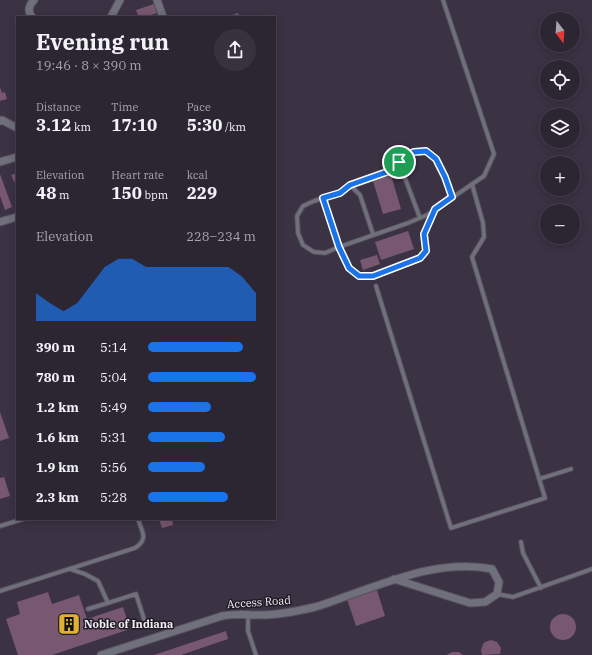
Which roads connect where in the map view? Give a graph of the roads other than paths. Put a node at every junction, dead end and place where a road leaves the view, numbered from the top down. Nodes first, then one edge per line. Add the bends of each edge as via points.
1 (34, 0) edge
2 (120, 0) edge
3 (157, 0) edge
4 (443, 0) edge
5 (31, 16) edge
6 (112, 16) edge
7 (163, 16) edge
8 (0, 121) edge
9 (16, 127) edge
10 (16, 157) edge
11 (0, 162) edge
12 (401, 167) junction
13 (472, 184) junction
14 (350, 185) junction
15 (452, 197) junction
16 (323, 198) junction
17 (435, 209) junction
18 (16, 217) edge
19 (420, 218) junction
20 (0, 222) edge
21 (373, 234) junction
22 (339, 247) junction
23 (376, 286) dead end
24 (571, 469) dead end
25 (539, 479) junction
26 (20, 520) edge
27 (138, 520) edge
28 (0, 526) edge
29 (521, 542) dead end
30 (70, 568) junction
31 (592, 569) edge
32 (394, 579) junction
33 (541, 588) junction
34 (0, 591) edge
35 (497, 594) junction
36 (108, 603) junction
37 (88, 609) dead end
38 (248, 615) junction
39 (144, 619) dead end
40 (101, 655) edge
41 (256, 655) edge

1 - 5 street via 29,8
2 - 6 street
3 - 7 street
4 - 13 lane via 494,154 484,176
8 - 9 street
10 - 11 street
12 - 14 lane
12 - 15 lane via 399,162 402,157 426,151 436,159
12 - 19 lane
13 - 15 lane
13 - 25 lane via 483,223 484,238 472,257
14 - 16 lane via 340,193
14 - 21 lane via 360,196
15 - 17 lane
16 - 22 lane
16 - 22 lane via 303,206 297,216 298,233 303,245 314,252 325,253
17 - 19 lane
17 - 22 lane via 424,234 426,251 420,258 373,276 359,276 349,268
18 - 20 street
19 - 21 lane
21 - 22 lane
23 - 25 lane via 451,528 545,498
24 - 25 lane
26 - 28 lane
27 - 30 lane via 144,539 135,548
29 - 33 lane via 524,554
30 - 34 lane
30 - 36 lane via 98,581
31 - 33 lane
32 - 35 street via 470,603 485,602
32 - 35 street, Access Road via 439,568 477,566 492,569 499,582
32 - 38 street, Access Road via 316,607 278,614
33 - 35 lane via 513,597
36 - 37 lane
36 - 39 lane via 136,594
38 - 40 street, Access Road via 222,616
38 - 41 lane via 248,631

